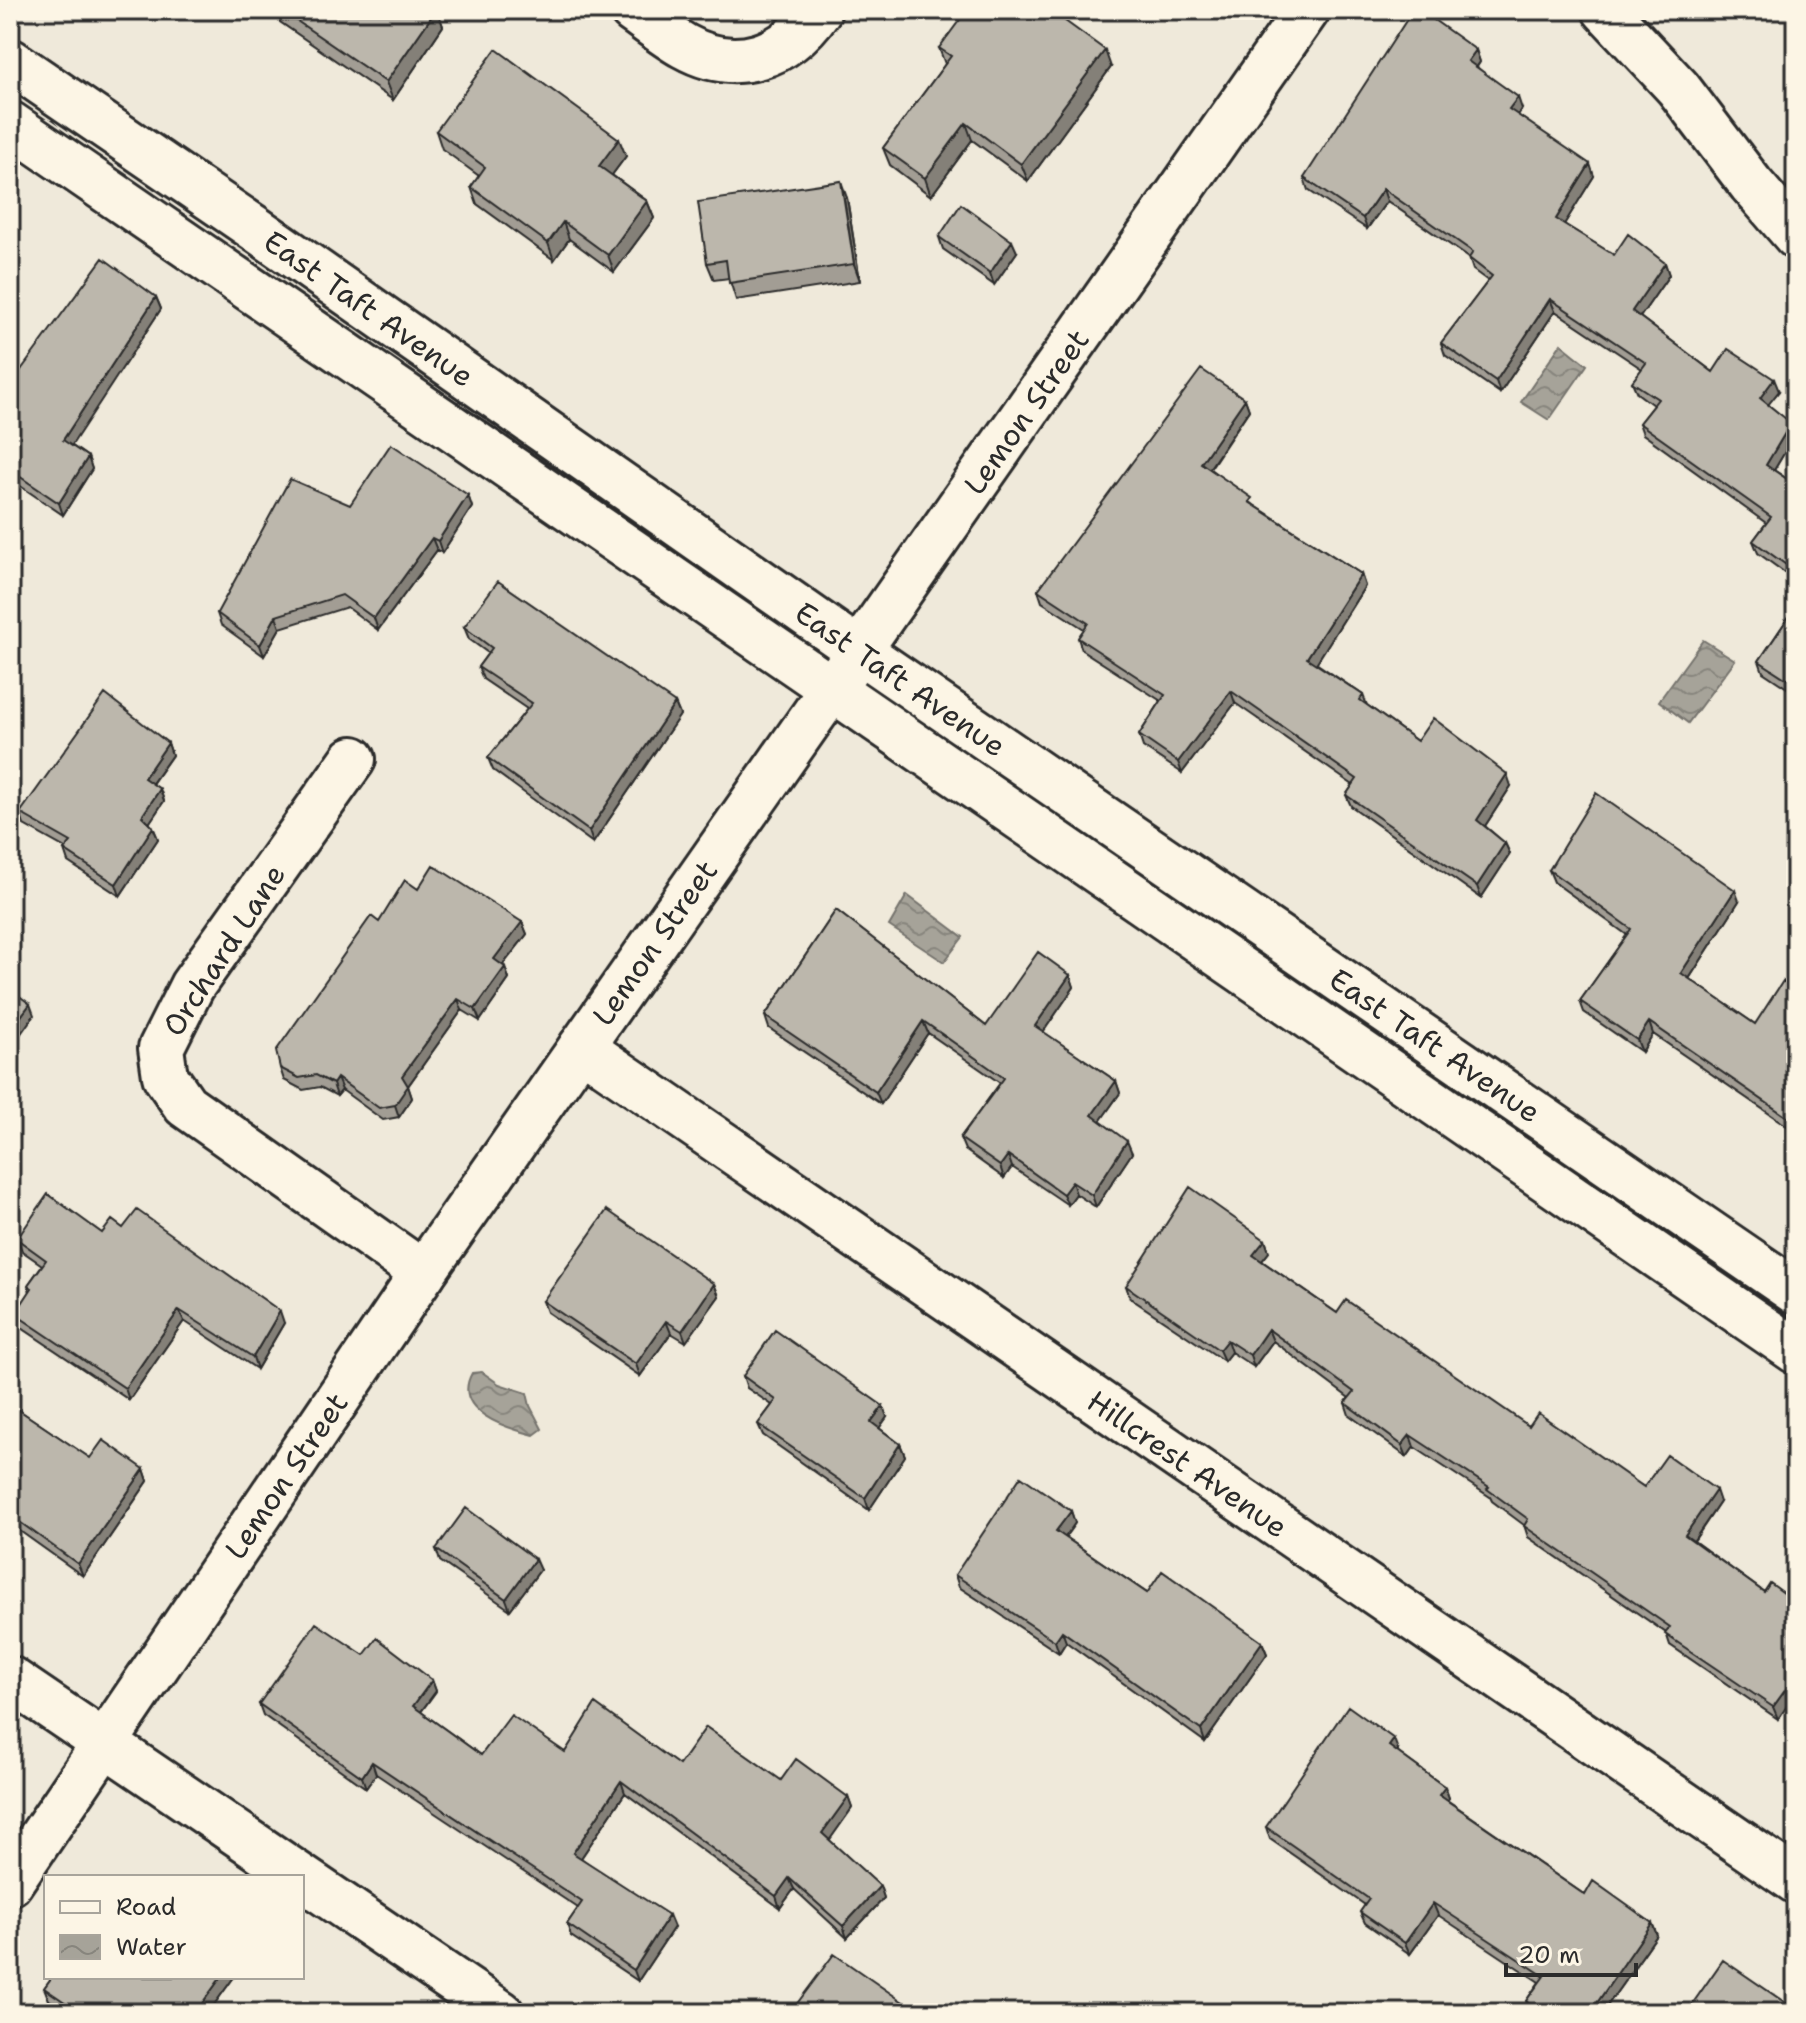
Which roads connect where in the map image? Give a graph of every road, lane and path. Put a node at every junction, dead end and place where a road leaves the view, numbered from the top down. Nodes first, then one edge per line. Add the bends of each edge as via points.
1 (632, 10) edge
2 (819, 10) edge
3 (1307, 10) edge
4 (1605, 10) edge
5 (10, 61) edge
6 (61, 95) junction
7 (17, 145) edge
8 (1796, 236) edge
9 (858, 650) junction
10 (831, 688) junction
11 (353, 759) dead end
12 (581, 1047) junction
13 (1689, 1219) junction
14 (1662, 1259) junction
15 (423, 1273) junction
16 (1796, 1292) edge
17 (1796, 1351) edge
18 (10, 1679) edge
19 (106, 1742) junction
20 (300, 1875) edge
21 (304, 1878) edge
22 (1796, 1881) edge
23 (10, 1883) edge
24 (501, 2013) edge

1 - 2 street via 685,47 723,61 749,60 781,48
3 - 9 street, Lemon Street
4 - 8 street via 1678,88
5 - 6 street, East Taft Avenue
6 - 7 street
6 - 9 street, East Taft Avenue
7 - 10 street, East Taft Avenue
9 - 10 street, Lemon Street
9 - 13 street, East Taft Avenue
10 - 12 street, Lemon Street
10 - 14 street, East Taft Avenue
11 - 15 street, Orchard Lane via 192,986 161,1048 165,1076 185,1105
12 - 15 street, Lemon Street
12 - 22 street, Hillcrest Avenue
13 - 14 street
13 - 16 street, East Taft Avenue
14 - 17 street, East Taft Avenue
15 - 19 street, Lemon Street
18 - 19 street
19 - 20 street
19 - 23 street, Lemon Street
21 - 24 street

